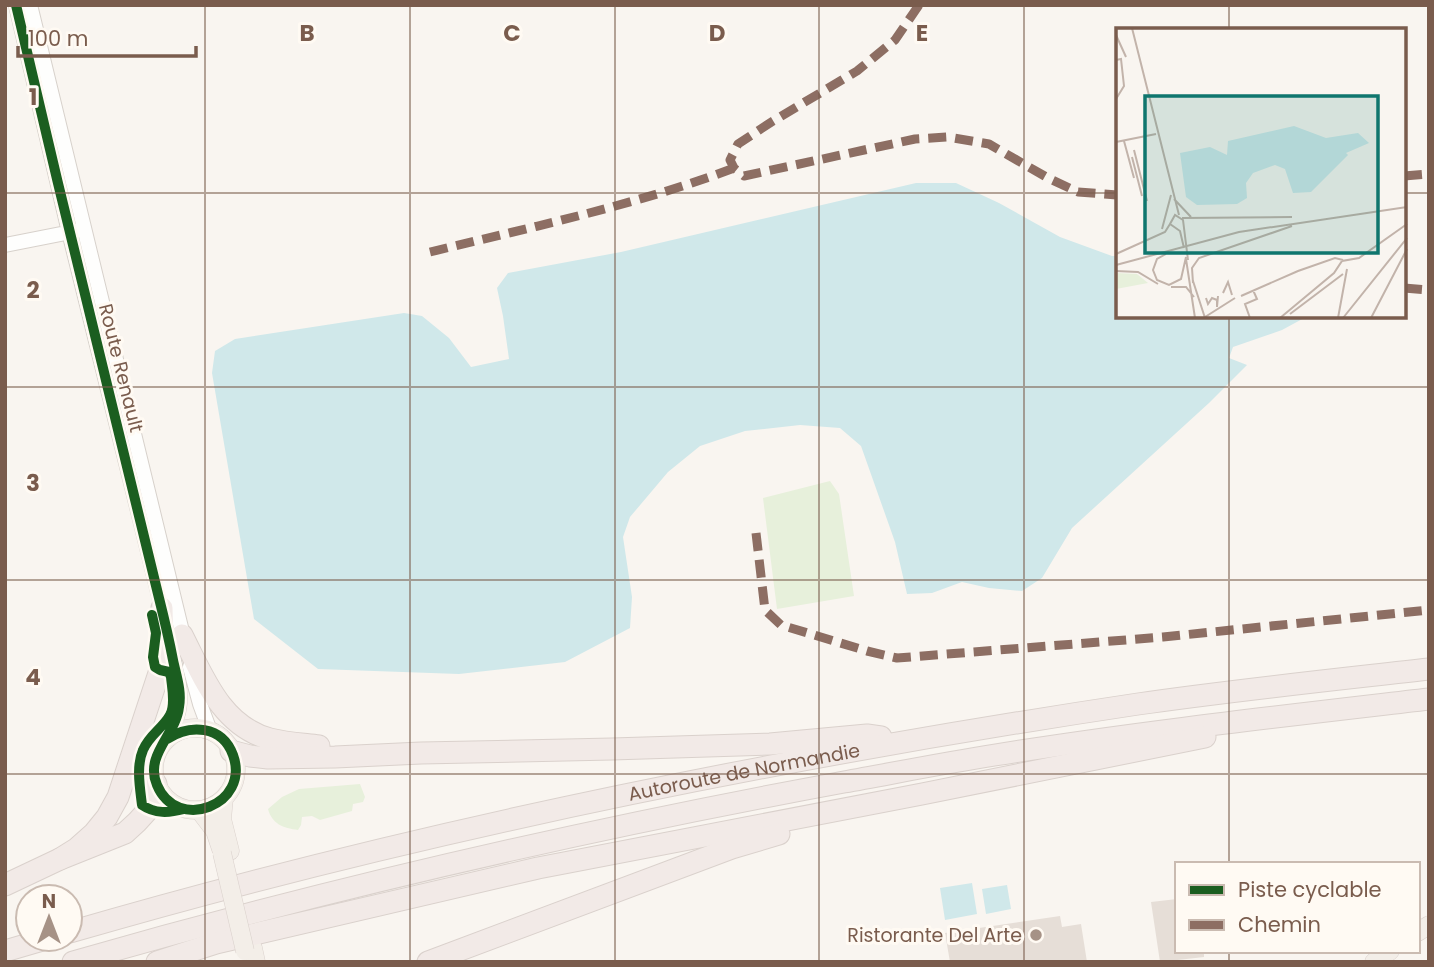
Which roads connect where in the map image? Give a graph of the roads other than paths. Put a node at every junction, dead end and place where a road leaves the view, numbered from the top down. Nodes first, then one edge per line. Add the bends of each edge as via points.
1 (16, 5) edge
2 (30, 5) edge
3 (69, 232) junction
4 (5, 245) edge
5 (98, 285) junction
6 (162, 608) junction
7 (182, 635) junction
8 (1429, 669) edge
9 (1429, 699) edge
10 (1235, 721) junction
11 (209, 731) junction
12 (167, 739) junction
13 (904, 742) junction
14 (231, 751) junction
15 (421, 753) junction
16 (156, 784) junction
17 (922, 794) junction
18 (224, 798) junction
19 (199, 810) junction
20 (226, 852) junction
21 (60, 859) junction
22 (5, 885) edge
23 (84, 928) edge
24 (250, 956) edge
25 (73, 962) edge
26 (156, 962) edge
27 (428, 962) edge

1 - 3 street, Route Renault
2 - 5 street, Route Renault
3 - 4 street
3 - 5 street via 80,233 92,279
3 - 6 street, Route Renault
5 - 7 street, Route Renault
6 - 12 street, Route Renault via 180,690 180,706
6 - 21 highway via 160,670 118,797 94,833
7 - 11 street, Route Renault
7 - 15 highway via 219,704 248,731 291,743
8 - 13 highway, Autoroute de Normandie via 1142,704
9 - 10 highway, Autoroute de Normandie
10 - 17 highway via 1203,738
10 - 25 highway, Autoroute de Normandie via 992,755 580,834 377,880
11 - 12 main road via 187,729
11 - 14 main road, Route Renault
12 - 16 main road, Route Renault via 155,759
13 - 15 highway via 867,735 757,745
13 - 23 highway, Autoroute de Normandie via 574,805 359,855
14 - 15 highway via 268,758
14 - 18 main road via 235,775
16 - 19 main road via 173,804
16 - 21 highway via 147,811 125,833
17 - 26 highway via 538,867 216,943
17 - 27 highway via 732,848
18 - 19 main road
18 - 20 main road
19 - 20 main road
20 - 24 main road
21 - 22 highway

